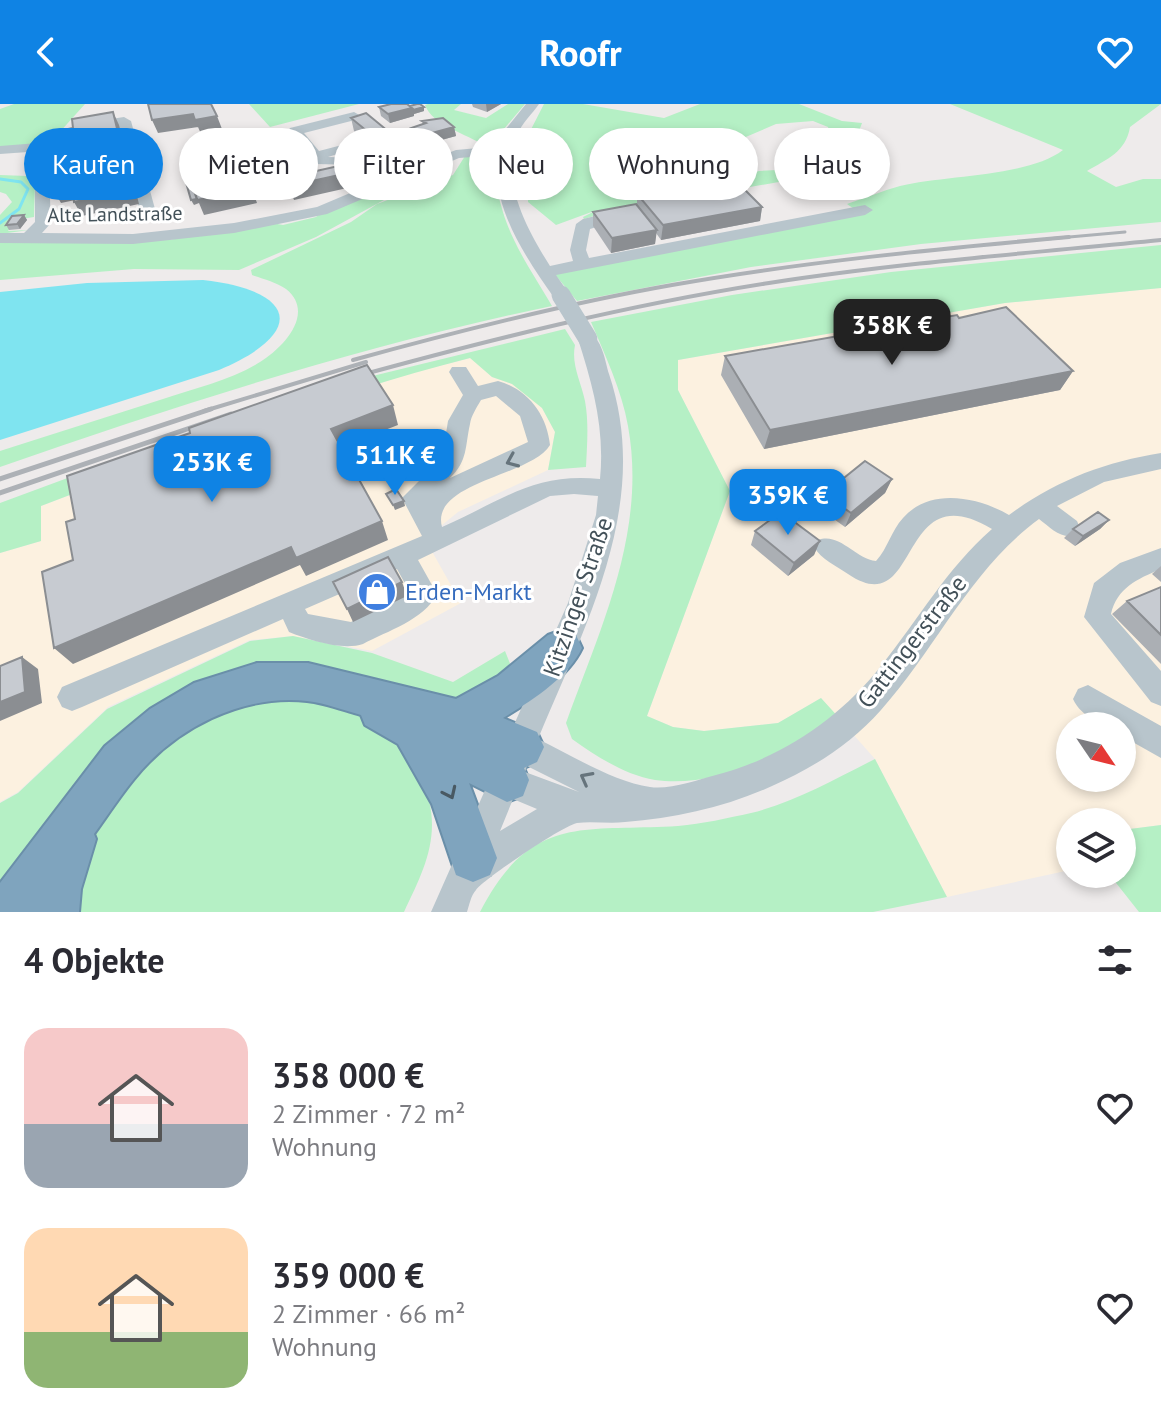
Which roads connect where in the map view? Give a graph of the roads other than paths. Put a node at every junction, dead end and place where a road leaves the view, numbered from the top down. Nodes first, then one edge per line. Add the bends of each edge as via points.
1 (533, 104) edge
2 (136, 105) edge
3 (354, 116) edge
4 (78, 128) edge
5 (102, 128) edge
6 (126, 128) edge
7 (307, 128) edge
8 (514, 128) edge
9 (24, 146) edge
10 (0, 150) edge
11 (43, 200) edge
12 (145, 200) edge
13 (347, 200) edge
14 (510, 200) edge
15 (147, 209) dead end
16 (865, 210) dead end
17 (624, 214) edge
18 (30, 237) junction
19 (0, 238) edge
20 (583, 264) junction
21 (544, 272) junction
22 (459, 372) dead end
23 (473, 395) junction
24 (1161, 461) edge
25 (613, 489) junction
26 (1038, 505) junction
27 (1008, 526) junction
28 (1071, 527) edge
29 (432, 532) junction
30 (827, 547) dead end
31 (402, 555) junction
32 (1161, 558) edge
33 (289, 603) junction
34 (562, 648) junction
35 (1161, 692) edge
36 (72, 697) dead end
37 (1088, 699) dead end
38 (436, 726) junction
39 (1161, 743) edge
40 (514, 763) junction
41 (652, 804) junction
42 (575, 807) junction
43 (83, 808) junction
44 (469, 868) junction
45 (9, 912) edge
46 (54, 912) edge
47 (449, 912) edge

1 - 8 street
2 - 4 street via 96,114
3 - 7 street
5 - 6 street via 124,121
9 - 10 street
11 - 18 street via 43,223
12 - 15 street
13 - 18 street, Alte Landstraße via 321,211 248,226 146,238
14 - 21 street, Kitzinger Straße
16 - 20 street via 836,206
17 - 20 street via 582,227 578,250
18 - 19 street, Alte Landstraße
20 - 21 street
21 - 25 street, Kitzinger Straße, bridge via 588,339 608,402
22 - 23 street
23 - 29 street via 459,421 451,463 414,498
23 -> 29 street via 498,388 515,396 539,425 539,445 445,492 433,504
24 - 26 street, Gattingerstraße via 1091,477
25 - 29 street via 546,488
25 - 34 street, Kitzinger Straße via 600,546
26 - 27 street, Gattingerstraße
26 - 28 street
27 - 30 street via 973,508 924,515 910,525 893,563 881,572 862,570
27 - 41 street, Gattingerstraße via 950,592 868,703 813,751 754,780
29 - 31 street
31 - 33 street
31 - 33 street via 424,594 353,635 299,624
32 - 35 street via 1129,571 1103,591 1097,617
33 - 36 street
34 - 38 highway via 491,705
34 - 40 street, Kitzinger Straße
37 - 39 street
38 - 40 highway
38 - 43 highway via 349,692 308,682 257,682 209,697 165,723 120,761
38 -> 44 highway
41 -> 40 street, Gattingerstraße
40 - 42 street, Gattingerstraße
40 - 44 street, Kitzinger Straße
41 - 42 street, Gattingerstraße
42 - 44 street
43 - 45 highway
43 - 46 highway
44 - 47 street, Kitzinger Straße

